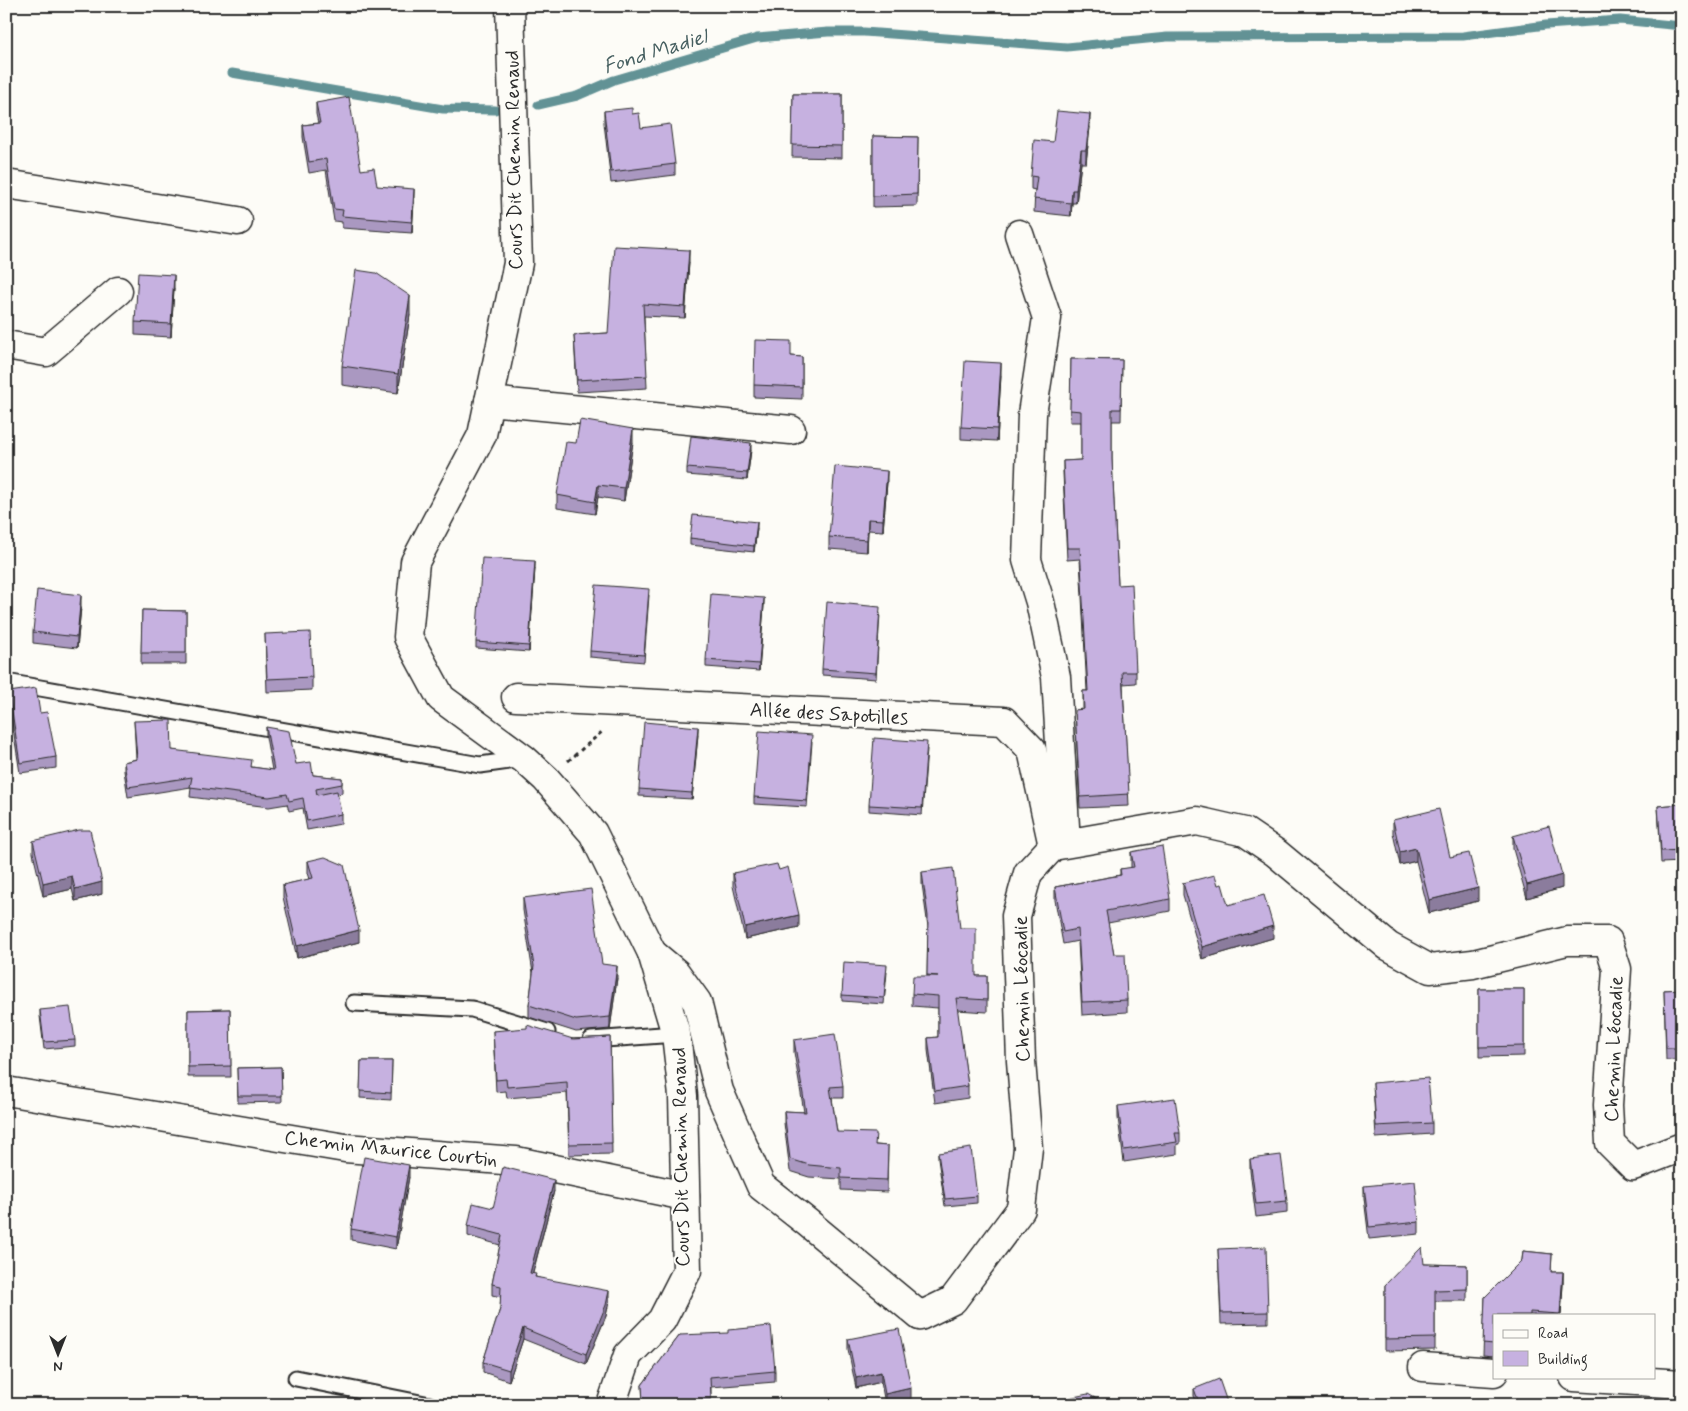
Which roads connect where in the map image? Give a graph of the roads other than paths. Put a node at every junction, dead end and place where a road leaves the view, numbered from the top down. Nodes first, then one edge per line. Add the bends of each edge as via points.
1 (510, 6) edge
2 (6, 184) edge
3 (238, 221) dead end
4 (1019, 234) dead end
5 (118, 292) dead end
6 (6, 345) edge
7 (489, 401) junction
8 (791, 430) dead end
9 (6, 682) edge
10 (516, 697) dead end
11 (524, 759) junction
12 (1059, 845) junction
13 (652, 953) junction
14 (354, 1003) dead end
15 (676, 1034) junction
16 (6, 1091) edge
17 (1682, 1148) edge
18 (685, 1196) junction
19 (1423, 1367) dead end
20 (1493, 1372) edge
21 (296, 1378) dead end
22 (1589, 1378) edge
23 (1682, 1384) edge
24 (430, 1405) edge
25 (611, 1405) edge

1 - 7 street, Cours Dit Chemin Renaud via 518,263
2 - 3 street
4 - 12 street via 1047,318 1032,414 1027,560 1040,602 1056,677
5 - 6 street via 46,352
7 - 8 street
7 - 11 street, Cours Dit Chemin Renaud via 482,435 416,562 408,637 440,698
9 - 11 lane via 480,765
10 - 12 street, Allée des Sapotilles via 1004,722 1032,750
11 - 13 street, Cours Dit Chemin Renaud via 593,833
12 - 13 street, Chemin Léocadie via 1028,873 1016,916 1028,1148 1021,1209 953,1300 920,1316 761,1186 720,1091 697,1002 676,973
12 - 17 street, Chemin Léocadie via 1196,821 1245,832 1276,853 1388,946 1430,968 1473,964 1567,941 1608,941 1617,968 1608,1105 1610,1143 1633,1166
13 - 15 street, Cours Dit Chemin Renaud
14 - 15 lane via 472,1009 570,1040
15 - 18 street, Cours Dit Chemin Renaud via 683,1096
16 - 18 street, Chemin Maurice Courtin via 345,1148 516,1161
18 - 25 street, Cours Dit Chemin Renaud via 687,1270 662,1320 628,1355
19 - 20 street
21 - 24 lane
22 - 23 street

